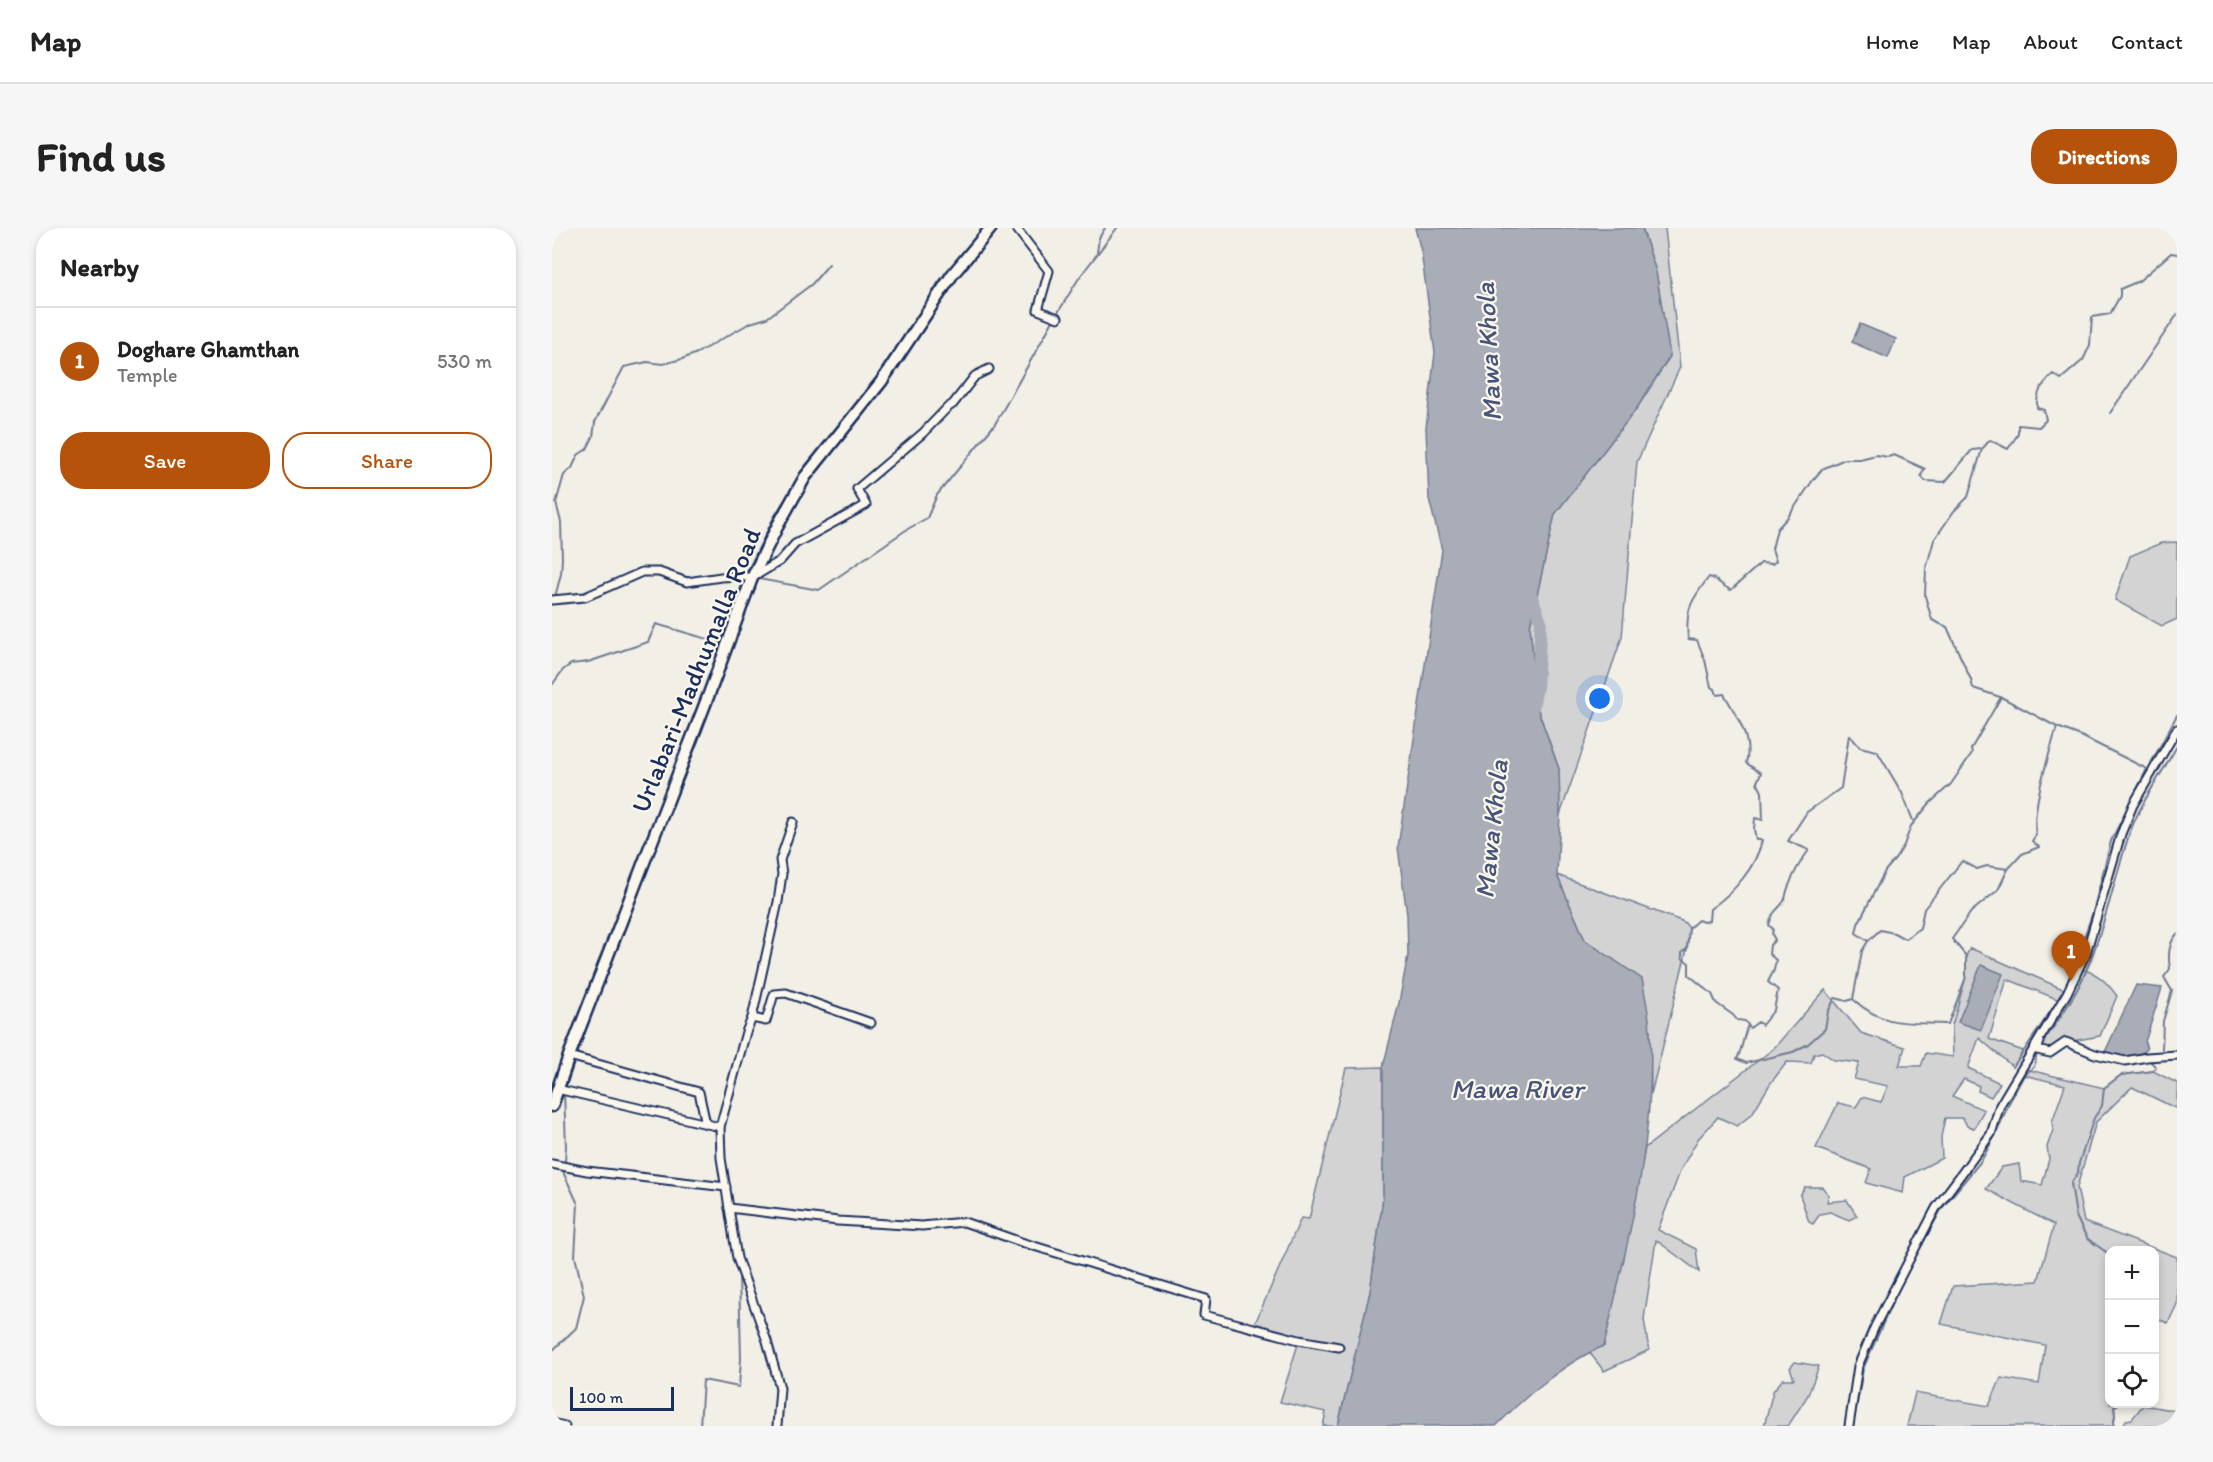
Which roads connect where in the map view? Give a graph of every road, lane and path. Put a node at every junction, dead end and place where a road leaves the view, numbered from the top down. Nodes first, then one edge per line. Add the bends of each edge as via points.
1 (990, 228) edge
2 (1017, 228) edge
3 (1058, 318) dead end
4 (989, 369) dead end
5 (752, 578) junction
6 (552, 600) edge
7 (2177, 729) edge
8 (794, 822) dead end
9 (752, 1018) junction
10 (871, 1023) dead end
11 (2044, 1031) junction
12 (2177, 1054) edge
13 (569, 1056) junction
14 (557, 1089) junction
15 (552, 1106) edge
16 (706, 1124) junction
17 (720, 1128) junction
18 (552, 1164) edge
19 (726, 1187) junction
20 (729, 1208) junction
21 (1340, 1347) dead end
22 (552, 1423) edge
23 (565, 1426) edge
24 (777, 1426) edge
25 (1849, 1426) edge

1 - 5 main road, Urlabari-Madhumalla Road via 952,275 881,382 805,477
2 - 3 street via 1049,272 1038,310
4 - 5 street via 975,376 923,433 857,489 866,505 795,544 780,561
5 - 6 street via 687,582 642,572 585,597
5 - 13 main road, Urlabari-Madhumalla Road
7 - 11 street via 2133,804 2086,953
8 - 9 street via 780,860 778,902
9 - 10 street via 766,1021 777,992
9 - 17 street
11 - 12 street via 2037,1050 2050,1053 2066,1042 2125,1061
11 - 25 street via 2000,1105 1991,1134 1936,1208 1875,1326 1858,1366
13 - 14 main road, Urlabari-Madhumalla Road
13 - 16 street via 699,1092
14 - 15 main road, Urlabari-Madhumalla Road
14 - 16 street
16 - 17 street
17 - 19 street
18 - 19 street
19 - 20 street
20 - 21 street via 848,1222 922,1226 964,1222 1206,1299 1204,1315
20 - 24 street via 737,1258 780,1388
22 - 23 street

